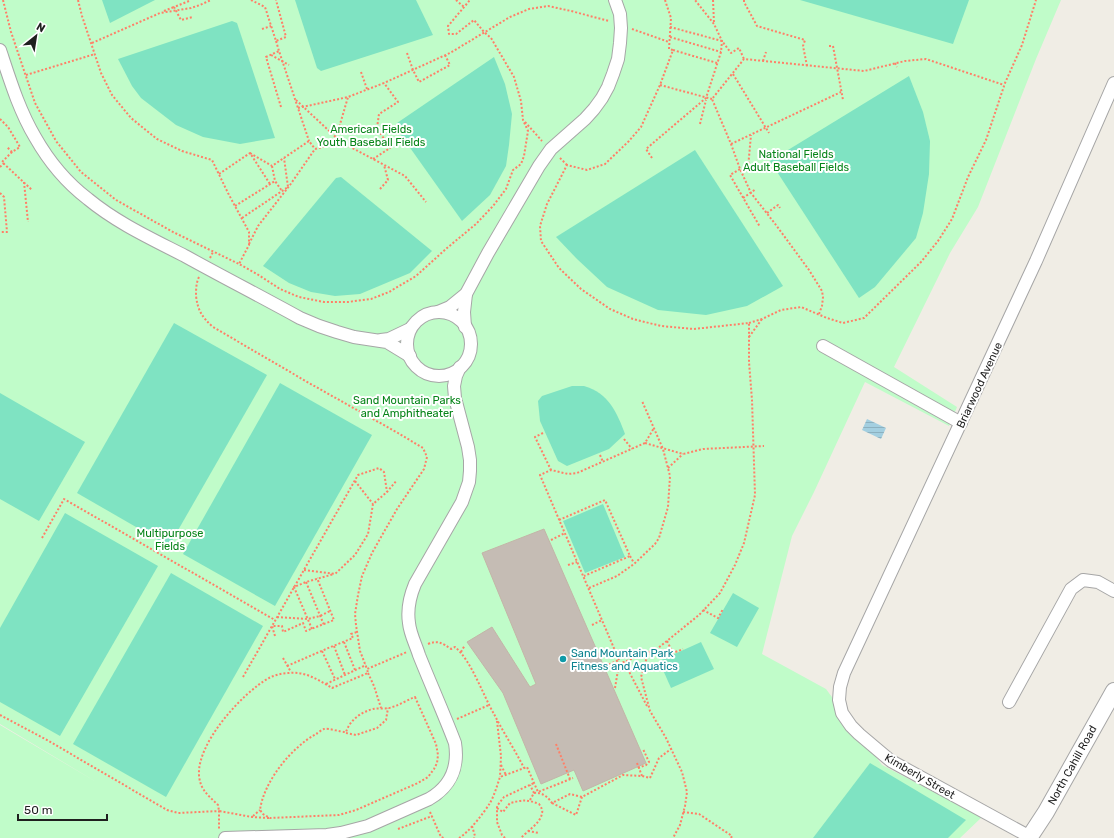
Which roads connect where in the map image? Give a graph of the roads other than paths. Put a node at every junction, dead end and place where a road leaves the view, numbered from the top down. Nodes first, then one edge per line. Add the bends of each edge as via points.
1 (615, 0) edge
2 (0, 50) edge
3 (1114, 83) edge
4 (466, 294) junction
5 (438, 312) junction
6 (465, 327) junction
7 (410, 329) junction
8 (381, 340) junction
9 (823, 346) dead end
10 (410, 356) junction
11 (460, 368) junction
12 (433, 375) junction
13 (455, 398) junction
14 (961, 423) junction
15 (1114, 592) edge
16 (840, 687) joint
17 (1114, 691) edge
18 (1009, 702) dead end
19 (222, 835) edge
20 (1031, 838) edge

1 - 4 street via 620,14 620,43 618,59 608,87 594,109 551,149 539,166
2 - 8 street via 26,121 36,138 47,155 88,199 118,220 319,326 354,336
3 - 14 street, Briarwood Avenue
4 - 5 street via 450,307
4 - 6 street
5 - 6 street via 454,316 463,322
5 - 7 street via 425,315
6 - 11 street via 471,342 470,353
7 - 8 street
7 - 10 street via 407,339
8 - 10 street
9 - 14 street
10 - 12 street via 417,367
11 - 12 street via 447,374
11 - 13 street via 454,386
12 - 13 street
13 - 19 street via 468,447 469,482 462,502 415,584 409,613 409,624 417,648 455,744 456,763 449,781 436,795 428,799 368,826 341,833
14 - 16 street, Briarwood Avenue via 844,673
15 - 18 street via 1098,582 1083,580 1071,589
16 - 20 street, Kimberly Street via 842,713 859,734 891,761
17 - 20 street, North Cahill Road

